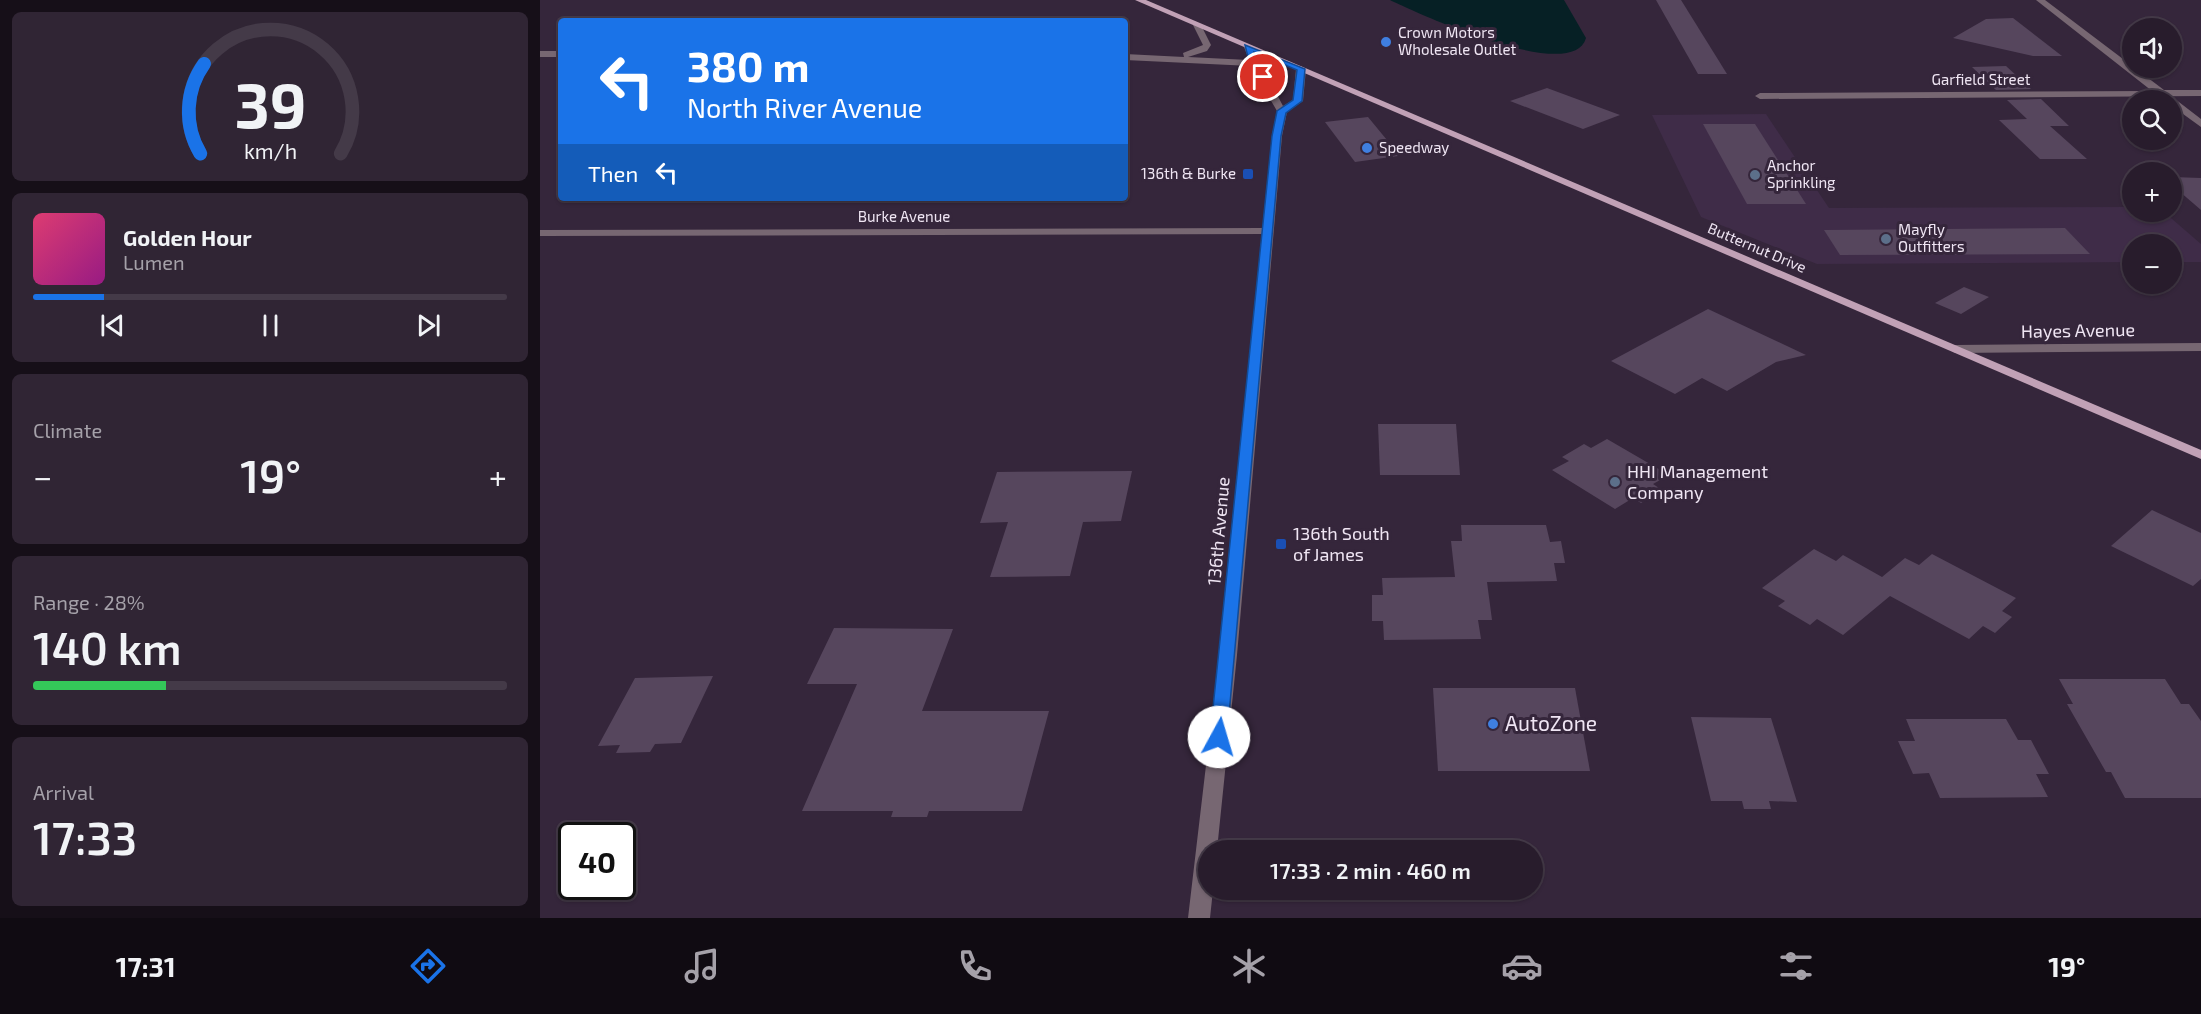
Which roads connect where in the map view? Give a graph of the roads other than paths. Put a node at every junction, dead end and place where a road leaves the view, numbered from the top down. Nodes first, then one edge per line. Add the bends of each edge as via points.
1 (1138, 0) edge
2 (2040, 0) edge
3 (1197, 25) junction
4 (1248, 47) junction
5 (540, 54) edge
6 (558, 54) edge
7 (1128, 57) edge
8 (1153, 58) junction
9 (1254, 63) junction
10 (1301, 69) junction
11 (2158, 90) edge
12 (2122, 93) edge
13 (2182, 93) edge
14 (2201, 93) edge
15 (1760, 96) dead end
16 (2182, 109) edge
17 (1282, 111) junction
18 (2201, 124) edge
19 (1268, 231) junction
20 (540, 233) edge
21 (2201, 347) edge
22 (1955, 349) junction
23 (2201, 455) edge
24 (1199, 918) edge

1 - 3 main road, Butternut Drive
2 - 11 street
3 - 4 main road, Butternut Drive
3 - 8 street via 1206,42 1204,49
4 - 9 street
4 - 10 main road, Butternut Drive
5 - 6 street
7 - 8 street
8 - 9 street
9 - 17 street via 1271,91 1272,100
10 - 17 street, 136th Avenue via 1298,101
10 - 22 main road, Butternut Drive
12 - 15 street, Garfield Street
13 - 14 street, Garfield Street
16 - 18 street
17 - 19 street, 136th Avenue
19 - 20 street, Burke Avenue
19 - 24 street, 136th Avenue
21 - 22 street, Hayes Avenue
22 - 23 main road, Butternut Drive

